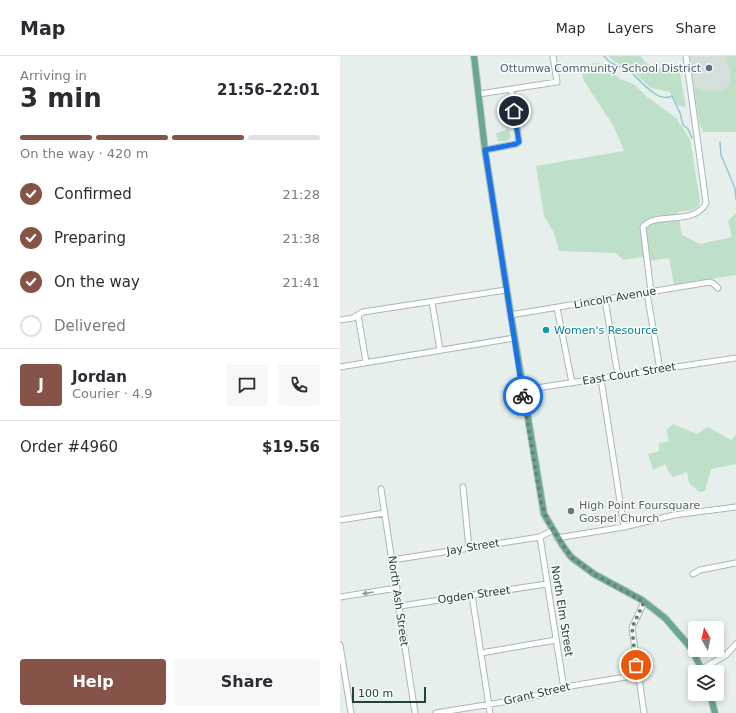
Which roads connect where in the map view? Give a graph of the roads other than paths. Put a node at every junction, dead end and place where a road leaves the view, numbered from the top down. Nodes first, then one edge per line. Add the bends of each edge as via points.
1 (474, 56) edge
2 (553, 56) edge
3 (686, 56) edge
4 (511, 89) junction
5 (479, 94) junction
6 (485, 150) junction
7 (718, 288) dead end
8 (506, 290) junction
9 (649, 292) junction
10 (605, 300) junction
11 (432, 302) junction
12 (558, 308) junction
13 (358, 315) junction
14 (510, 316) junction
15 (340, 320) edge
16 (514, 338) junction
17 (440, 350) junction
18 (736, 358) edge
19 (366, 362) junction
20 (340, 367) edge
21 (660, 370) junction
22 (618, 376) junction
23 (601, 378) junction
24 (572, 383) junction
25 (523, 390) junction
26 (463, 487) dead end
27 (381, 489) dead end
28 (736, 507) edge
29 (385, 513) junction
30 (340, 520) edge
31 (624, 527) junction
32 (553, 530) junction
33 (540, 537) junction
34 (557, 538) junction
35 (469, 548) junction
36 (392, 560) junction
37 (736, 563) edge
38 (693, 574) dead end
39 (548, 584) junction
40 (397, 588) junction
41 (472, 595) junction
42 (340, 598) edge
43 (644, 602) junction
44 (400, 606) junction
45 (556, 640) junction
46 (736, 644) edge
47 (340, 645) edge
48 (481, 653) junction
49 (700, 665) edge
50 (711, 665) edge
51 (638, 675) junction
52 (564, 689) junction
53 (712, 701) edge
54 (488, 704) junction
55 (351, 713) edge
56 (415, 713) edge
57 (436, 713) edge
58 (490, 713) edge
59 (644, 713) edge
60 (715, 713) edge

1 - 5 main road
2 - 4 street via 557,82
3 - 9 street via 706,204 702,210 693,214 650,222 643,227
4 - 5 street
4 - 6 street via 519,142
5 - 6 main road
6 - 8 main road
7 - 9 street, Lincoln Avenue via 710,282
8 - 11 street
8 - 14 main road
9 - 10 street, Lincoln Avenue
9 - 21 street
10 - 12 street, Lincoln Avenue
10 - 22 street
11 - 13 street via 363,312
11 - 17 street
12 - 14 street, Lincoln Avenue
12 - 24 street
13 - 15 street
13 - 19 street
14 - 16 main road
16 - 17 street
16 - 25 main road
17 - 19 street
18 - 21 street, East Court Street
19 - 20 street
21 - 22 street, East Court Street
22 - 23 street, East Court Street
23 - 24 street, East Court Street
23 - 31 street
24 - 25 street, East Court Street
25 - 32 main road via 541,502
26 - 35 street
27 - 29 street, North Ash Street
28 - 31 street via 674,515
29 - 30 street
29 - 36 street, North Ash Street
31 - 34 street
32 - 33 street, Jay Street
32 - 34 main road
33 - 35 street, Jay Street
33 - 39 street, North Elm Street
34 - 43 main road via 571,557 587,569
35 - 36 street, Jay Street
36 - 40 street, North Ash Street
37 - 38 street via 700,570
39 - 41 street, Ogden Street
39 - 45 street, North Elm Street
40 -> 42 street
40 - 44 street, North Ash Street
41 - 44 street, Ogden Street
41 - 48 street
43 - 49 main road via 680,634
43 - 51 street via 632,628
44 - 56 street, North Ash Street
45 - 48 street
45 - 52 street, North Elm Street
46 - 50 street via 726,655
47 - 55 street
48 - 54 street
51 - 52 street, Grant Street
51 - 59 street
52 - 54 street, Grant Street
53 - 60 main road
54 - 57 street, Grant Street
54 - 58 street

